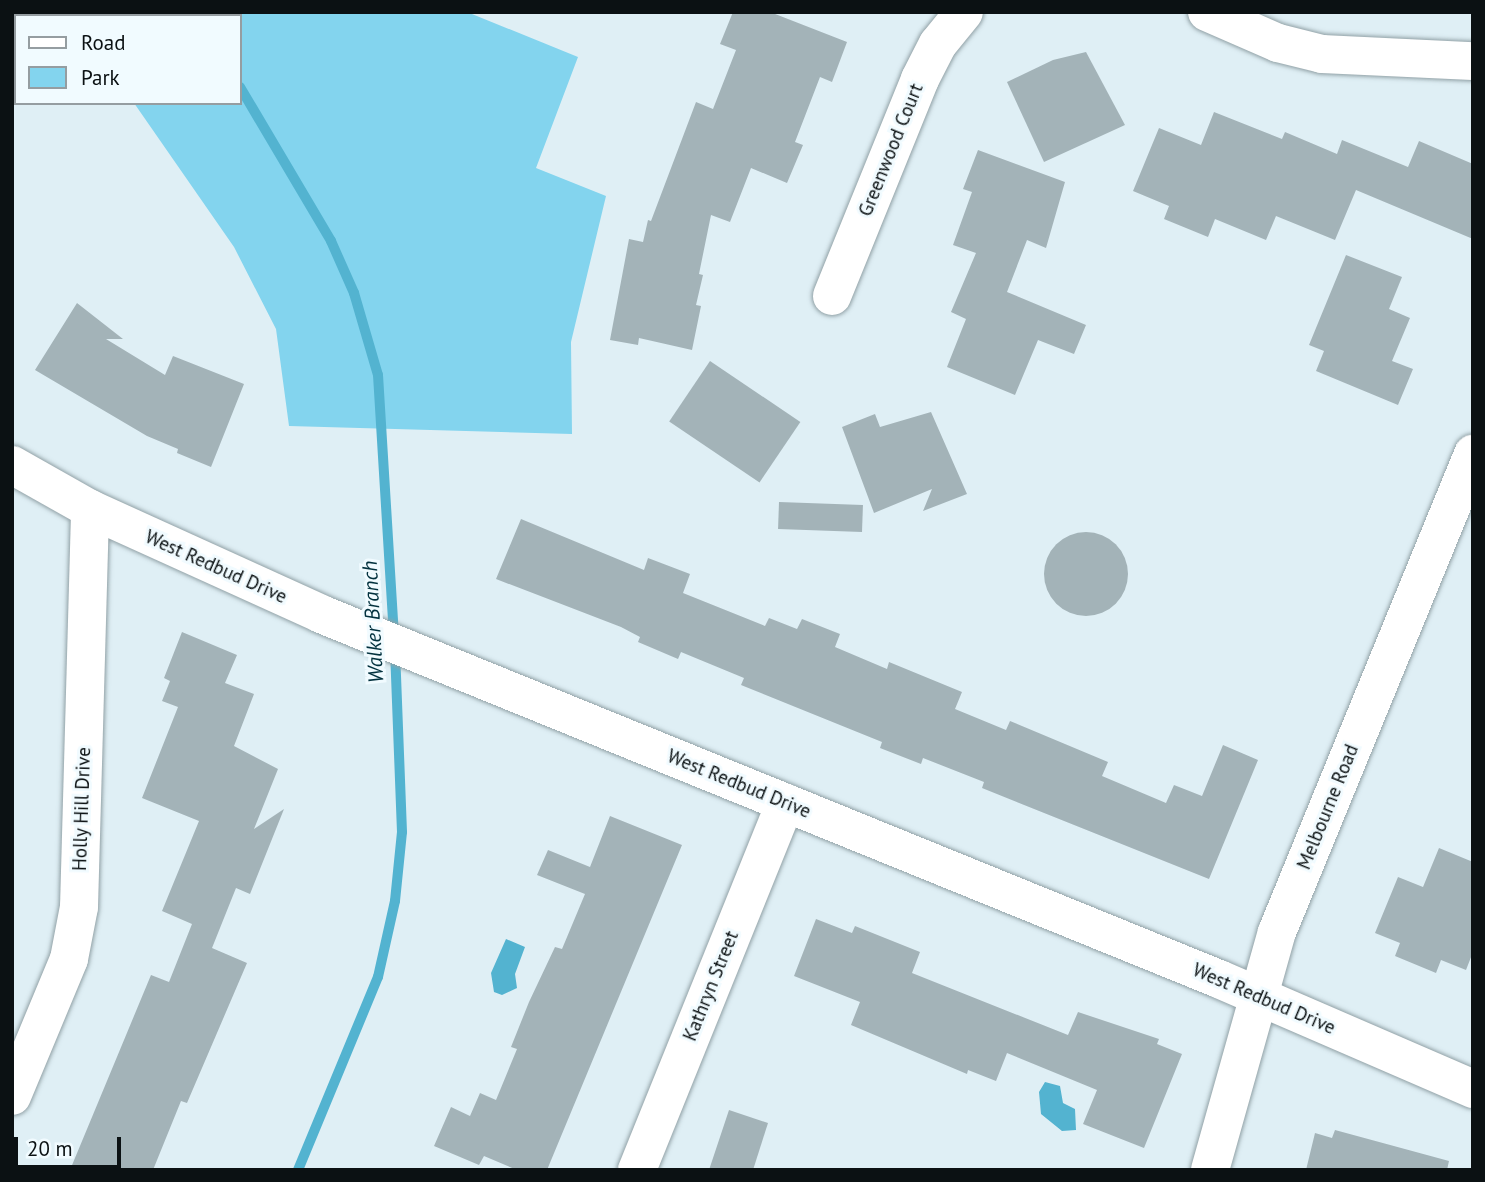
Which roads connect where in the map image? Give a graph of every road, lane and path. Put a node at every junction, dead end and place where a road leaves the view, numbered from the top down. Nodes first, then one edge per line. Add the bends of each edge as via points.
1 (964, 12) edge
2 (1207, 12) edge
3 (1473, 61) edge
4 (832, 296) dead end
5 (1473, 454) edge
6 (12, 465) edge
7 (90, 509) junction
8 (785, 803) junction
9 (1259, 996) junction
10 (20, 1052) edge
11 (1473, 1089) edge
12 (12, 1096) edge
13 (637, 1170) edge
14 (1210, 1170) edge

1 - 4 street, Greenwood Court via 938,44 920,79
2 - 3 street via 1278,43 1322,54
5 - 9 street, Melbourne Road via 1277,932
6 - 7 street, West Redbud Drive
7 - 8 street, West Redbud Drive via 474,679
7 - 10 street, Holly Hill Drive via 79,907 69,959
8 - 9 street, West Redbud Drive
8 - 13 street, Kathryn Street
9 - 11 street, West Redbud Drive
9 - 14 street, Melbourne Road
10 - 12 street, Holly Hill Drive

